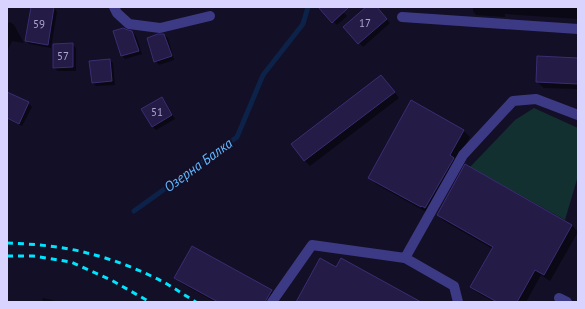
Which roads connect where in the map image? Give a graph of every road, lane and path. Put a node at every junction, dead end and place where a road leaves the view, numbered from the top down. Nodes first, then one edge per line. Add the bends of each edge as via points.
1 (114, 7) edge
2 (210, 16) dead end
3 (402, 17) dead end
4 (578, 29) edge
5 (578, 115) edge
6 (405, 258) junction
7 (272, 302) edge
8 (458, 302) edge

1 - 2 street via 129,24 160,28
3 - 4 street
5 - 6 street via 536,99 513,101 463,155
6 - 7 street via 312,245
6 - 8 street via 454,286

